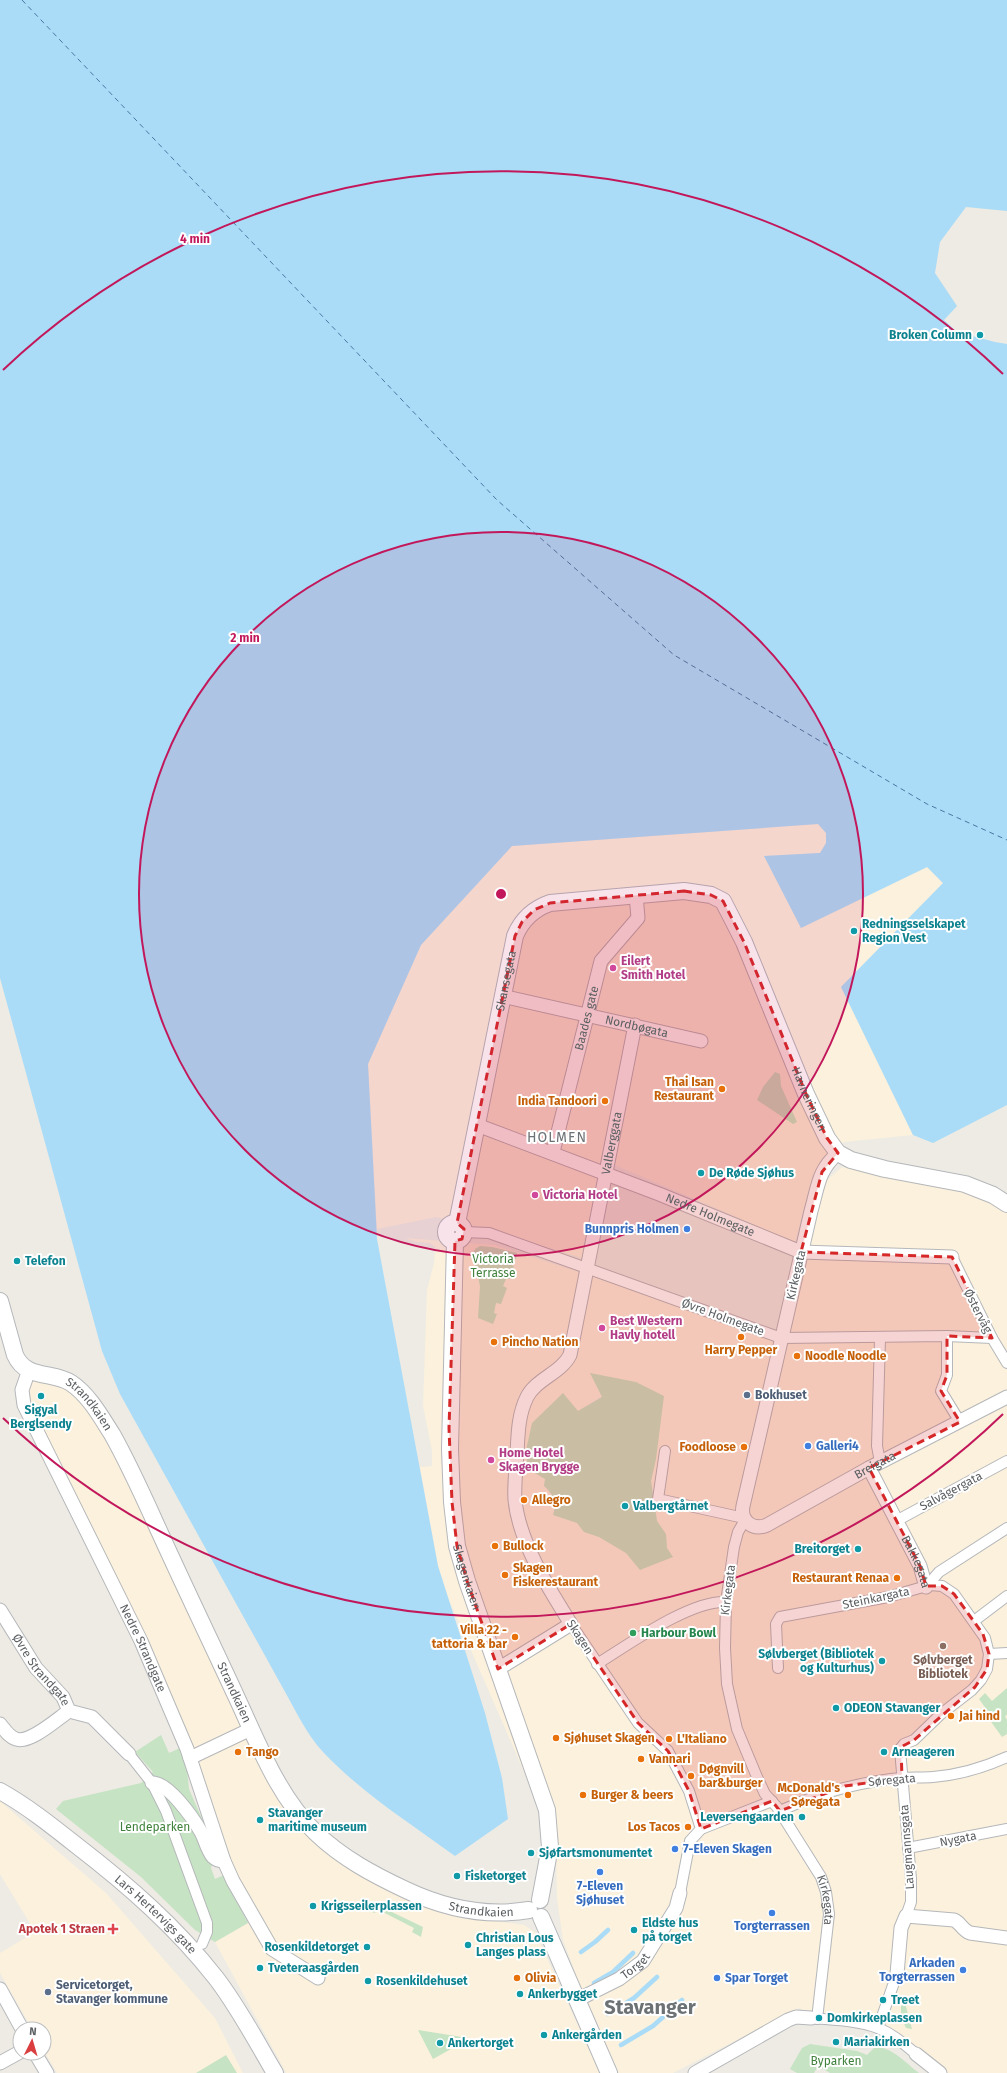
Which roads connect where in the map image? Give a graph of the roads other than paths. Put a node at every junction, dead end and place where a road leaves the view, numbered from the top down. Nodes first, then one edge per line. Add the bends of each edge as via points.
1 (701, 892) joint
2 (636, 895) junction
3 (502, 996) junction
4 (587, 1014) junction
5 (635, 1026) junction
6 (701, 1041) dead end
7 (477, 1125) junction
8 (552, 1152) junction
9 (838, 1154) junction
10 (606, 1173) junction
11 (1007, 1204) edge
12 (458, 1232) junction
13 (801, 1252) junction
14 (952, 1257) joint
15 (588, 1268) junction
16 (0, 1301) edge
17 (947, 1336) junction
18 (781, 1338) junction
19 (880, 1338) junction
20 (992, 1338) junction
21 (570, 1355) joint
22 (1007, 1363) edge
23 (29, 1370) junction
24 (1007, 1397) edge
25 (960, 1422) junction
26 (665, 1451) dead end
27 (1007, 1461) edge
28 (874, 1465) junction
29 (745, 1519) junction
30 (896, 1520) junction
31 (1007, 1528) edge
32 (926, 1587) junction
33 (1007, 1596) edge
34 (726, 1602) junction
35 (0, 1610) edge
36 (974, 1621) junction
37 (571, 1624) junction
38 (1007, 1653) edge
39 (989, 1654) junction
40 (597, 1664) junction
41 (778, 1668) dead end
42 (498, 1669) junction
43 (69, 1711) junction
44 (0, 1724) edge
45 (251, 1729) junction
46 (128, 1754) joint
47 (1007, 1757) edge
48 (190, 1758) junction
49 (902, 1778) junction
50 (152, 1783) junction
51 (0, 1791) edge
52 (772, 1801) junction
53 (780, 1811) junction
54 (700, 1828) junction
55 (1007, 1829) edge
56 (908, 1848) junction
57 (224, 1861) junction
58 (680, 1893) joint
59 (537, 1909) junction
60 (906, 1916) junction
61 (1007, 1938) edge
62 (202, 1944) dead end
63 (897, 1974) joint
64 (318, 1978) dead end
65 (0, 1989) edge
66 (577, 2000) junction
67 (814, 2019) junction
68 (18, 2021) edge
69 (878, 2028) junction
70 (916, 2054) joint
71 (12, 2056) edge
72 (39, 2061) edge
73 (0, 2063) edge
74 (46, 2073) edge
75 (275, 2073) edge
76 (609, 2073) edge
77 (695, 2073) edge
78 (940, 2073) edge

1 - 2 street, Skansegata
1 - 9 street, Havneringen via 711,895 726,906 744,942 806,1094 826,1138
2 - 3 street, Skansegata via 541,906 528,916 515,936
2 - 4 street, Baades gate via 638,918 601,961
3 - 4 street, Nordbøgata
3 - 7 street, Skansegata
4 - 5 street, Nordbøgata
4 - 8 street, Baades gate
5 - 6 street, Nordbøgata
5 - 10 street, Valberggata
7 - 8 street, Nedre Holmegate
7 - 12 street, Skansegata
8 - 10 street, Nedre Holmegate
9 - 11 street via 879,1167 965,1184 987,1192
9 - 13 street, Kirkegata via 827,1163 822,1172
10 - 13 street, Nedre Holmegate
10 - 15 street, Valberggata
12 - 15 street, Øvre Holmegate via 489,1233
12 - 42 street, Skagenkaien via 449,1428 452,1502 457,1546
13 - 14 street, Nedre Holmegate
13 - 18 street, Kirkegata
14 - 20 street, Østervåg
15 - 18 street, Øvre Holmegate
15 - 21 street, Valberggata
16 - 23 street via 15,1356 19,1363
17 - 19 street, Øvre Holmegate
17 - 20 street, Øvre Holmegate
17 - 25 street via 947,1375 941,1390
18 - 19 street, Øvre Holmegate
18 - 29 street, Kirkegata via 743,1506
19 - 28 street, Bakkegata via 877,1446
20 - 22 street, Østervåg
21 - 37 street, Skagen via 566,1363 532,1390 526,1399 518,1428 515,1498 520,1524 532,1553
23 - 45 street, Strandkaien via 66,1380 74,1385 96,1410 109,1430 139,1488
23 - 48 street, Nedre Strandgate via 22,1390 24,1405 141,1641
24 - 25 street, Breigata
25 - 28 street, Breigata
26 - 29 street via 658,1499
27 - 30 street, Salvågergata
28 - 29 street, Breigata via 764,1527 753,1527
28 - 30 street, Bakkegata
29 - 34 street, Kirkegata via 734,1547
30 - 32 street, Bakkegata via 920,1566
31 - 32 street, Steinkargata via 939,1572
32 - 36 street, Bakkegata via 938,1585 948,1589 958,1598
32 - 41 street, Steinkargata via 888,1597 780,1617 776,1624
33 - 36 street
34 - 40 street via 700,1606 684,1612
34 - 52 street, Kirkegata via 725,1667 733,1715 757,1777 765,1794
35 - 43 street, Øvre Strandgate via 36,1668 63,1697
36 - 39 street, Bakkegata via 985,1638
37 - 40 street, Skagen
37 - 42 street
38 - 39 street
39 - 49 street, Laugmannsgata via 987,1669 975,1687 914,1740 901,1747
40 - 54 street, Skagen via 638,1723 668,1751 689,1791
42 - 59 street, Skagenkaien via 547,1810 550,1847
43 - 44 street via 30,1738 23,1740 12,1737
43 - 46 street, Øvre Strandgate via 72,1714 92,1717
45 - 48 street
45 - 59 street, Strandkaien via 282,1789 301,1816 316,1833 354,1863 402,1888 441,1904 486,1912
46 - 50 street, Øvre Strandgate
47 - 49 street, Søregata via 984,1766 945,1775
48 - 57 street, Nedre Strandgate
49 - 53 street, Søregata via 845,1786
49 - 56 street, Laugmannsgata
50 - 57 street via 161,1785 182,1806 215,1859
50 - 62 street, Øvre Strandgate via 174,1828 203,1910 207,1929
51 - 75 street, Lars Hertervigs gate via 38,1815 164,1919 229,1996
52 - 53 street, Kirkegata
52 - 54 street
53 - 67 street, Kirkegata via 820,1877 828,1901
54 - 58 street via 690,1841
55 - 56 street, Nygata
56 - 60 street, Laugmannsgata via 911,1900
57 - 64 street, Nedre Strandgate via 271,1946
58 - 66 street, Torget via 674,1912 650,1952 639,1964 614,1982
59 - 66 street
60 - 61 street via 954,1920 970,1933
60 - 63 street via 901,1928
63 - 69 street
65 - 68 street
66 - 76 street
67 - 69 street via 866,2024
67 - 77 street via 796,2017 788,2020
69 - 70 street
70 - 78 street
71 - 73 street
72 - 74 street

